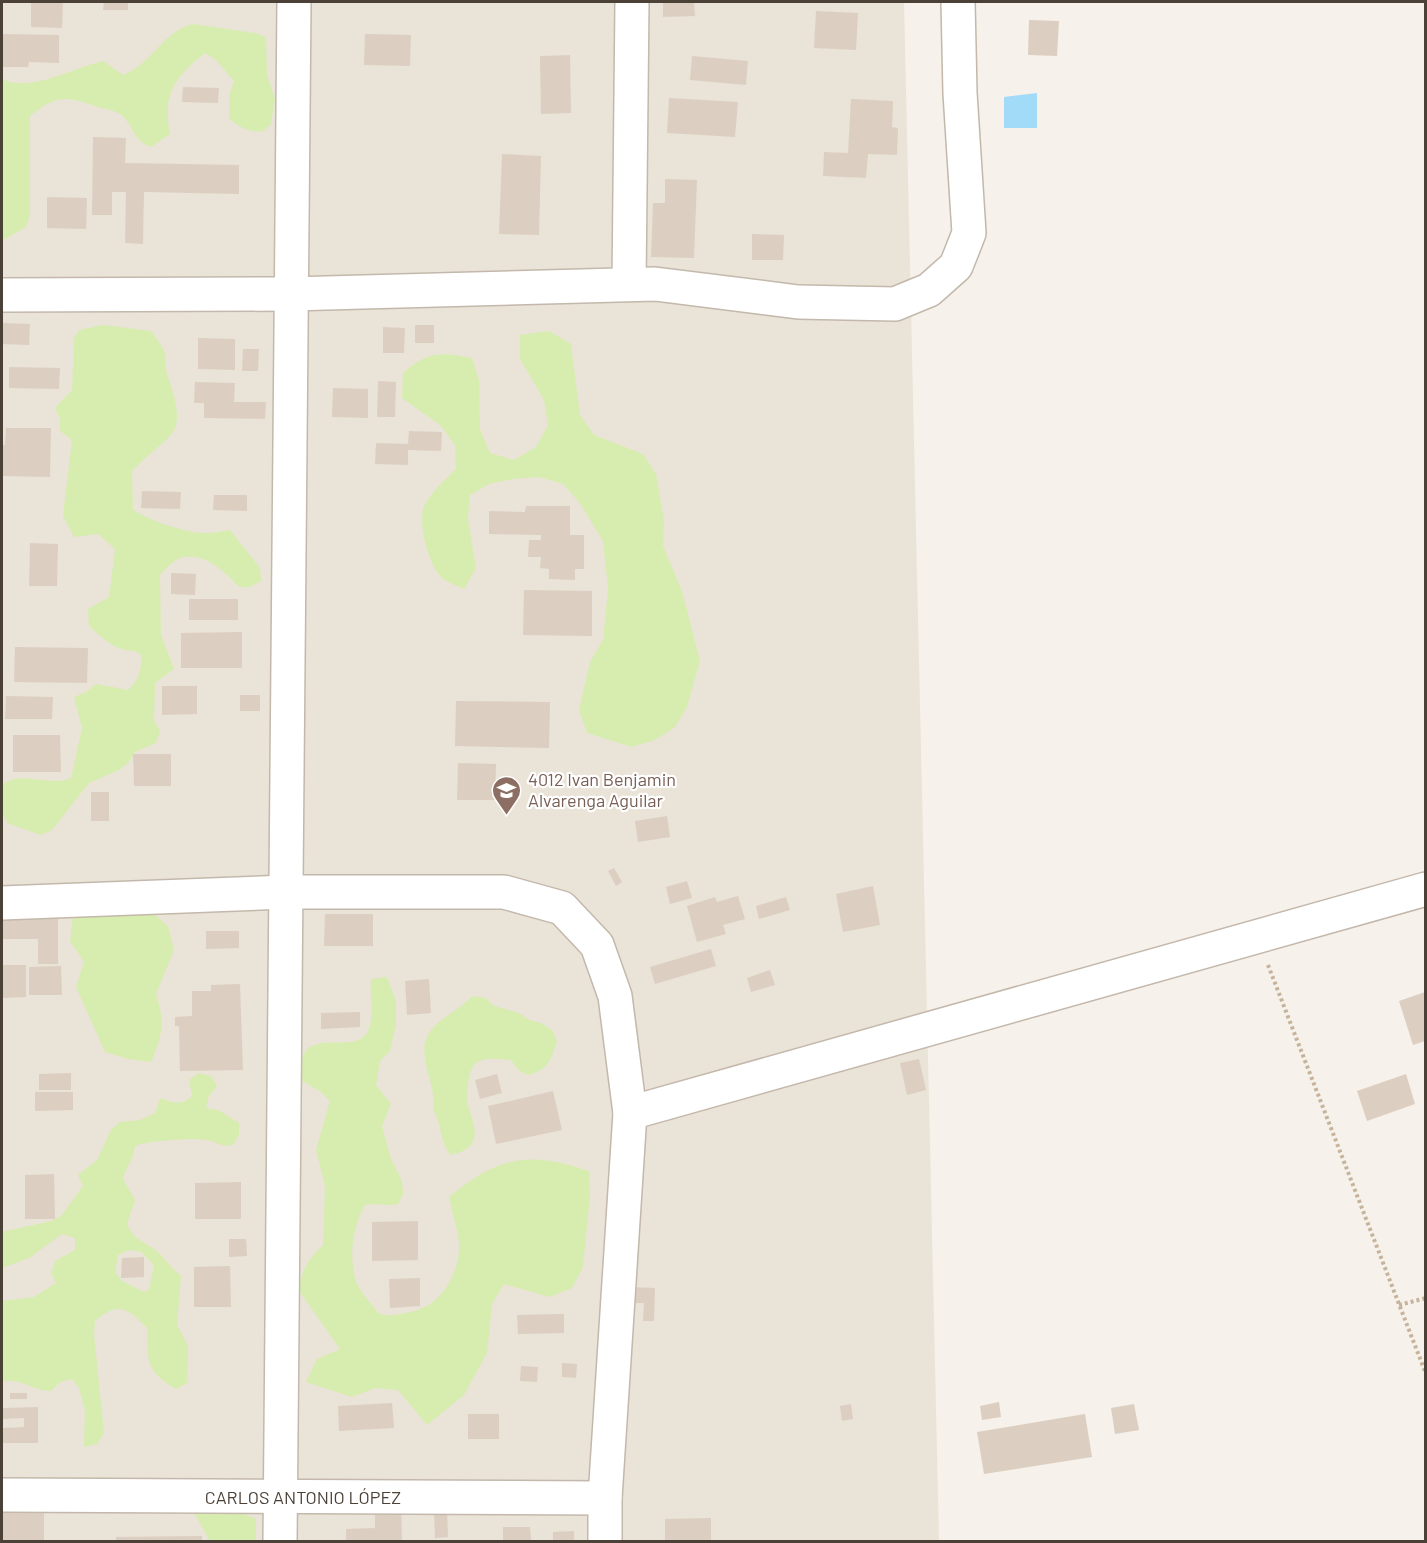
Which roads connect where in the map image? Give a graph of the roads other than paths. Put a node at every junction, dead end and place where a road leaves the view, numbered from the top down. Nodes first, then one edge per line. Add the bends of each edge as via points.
1 (294, 2) edge
2 (632, 2) edge
3 (958, 2) edge
4 (629, 284) junction
5 (290, 294) junction
6 (2, 295) edge
7 (1425, 889) edge
8 (286, 892) junction
9 (2, 903) edge
10 (630, 1113) junction
11 (2, 1495) edge
12 (281, 1498) junction
13 (604, 1498) junction
14 (280, 1542) edge
15 (605, 1542) edge

1 - 5 street
2 - 4 street
3 - 4 street via 969,233 956,266 929,290 895,304 798,302
4 - 5 street
5 - 6 street
5 - 8 street
7 - 10 street
8 - 9 street
8 - 10 street via 504,892 562,908 597,945 615,996
8 - 12 street
10 - 13 street
11 - 12 street, CARLOS ANTONIO LÓPEZ
12 - 13 street, CARLOS ANTONIO LÓPEZ
12 - 14 street
13 - 15 street

